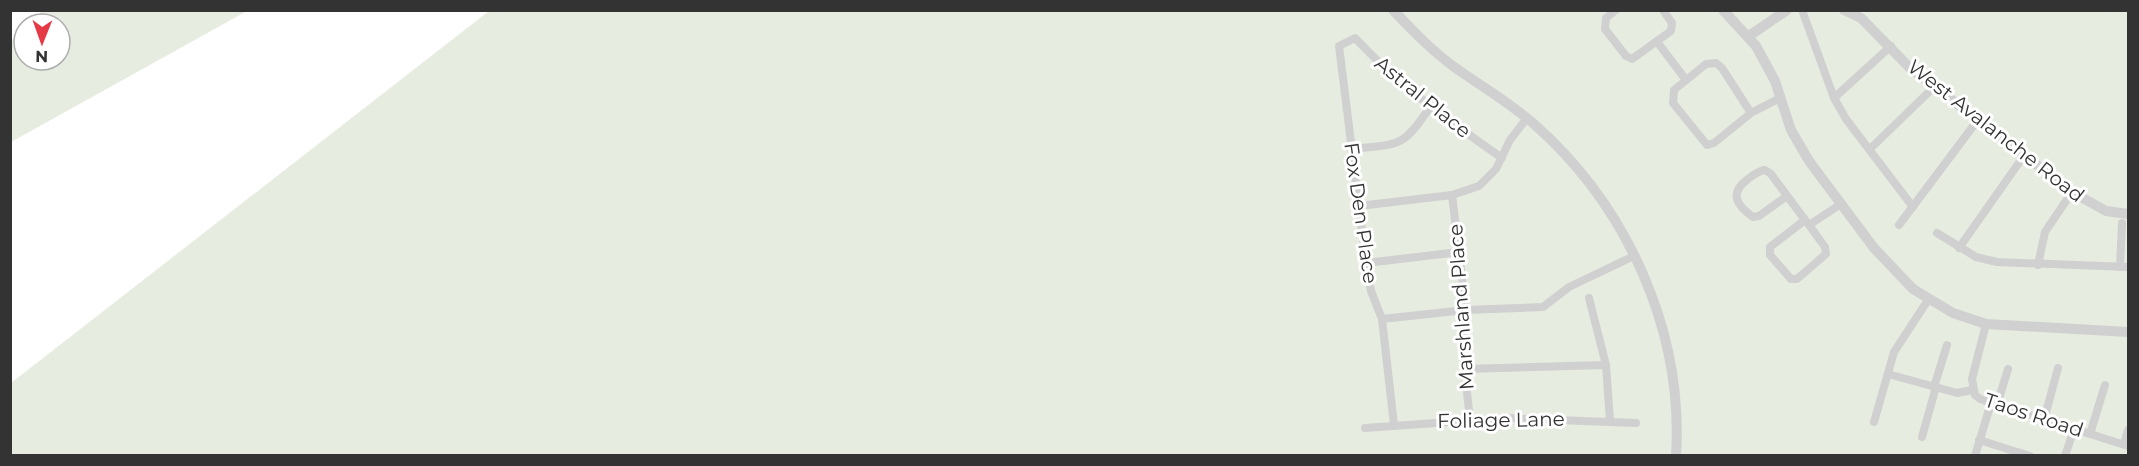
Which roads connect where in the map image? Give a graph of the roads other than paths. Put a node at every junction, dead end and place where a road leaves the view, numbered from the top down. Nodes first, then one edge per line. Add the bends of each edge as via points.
1 (1393, 10) edge
2 (1616, 10) edge
3 (1663, 10) edge
4 (1723, 10) edge
5 (1787, 10) edge
6 (1802, 10) edge
7 (1844, 10) edge
8 (1749, 36) junction
9 (1347, 42) joint
10 (1658, 42) junction
11 (1891, 46) junction
12 (1686, 80) junction
13 (1934, 87) junction
14 (1780, 98) junction
15 (1834, 98) junction
16 (1430, 107) junction
17 (1751, 113) junction
18 (1527, 118) junction
19 (1977, 122) junction
20 (1352, 149) junction
21 (1869, 149) junction
22 (2023, 157) junction
23 (1502, 158) junction
24 (2072, 192) junction
25 (1452, 195) junction
26 (1787, 196) junction
27 (1841, 204) junction
28 (1359, 206) junction
29 (1914, 207) junction
30 (2125, 219) edge
31 (1807, 222) junction
32 (1899, 225) dead end
33 (1937, 233) dead end
34 (1959, 248) junction
35 (1459, 252) junction
36 (1634, 256) junction
37 (1366, 263) junction
38 (2038, 265) junction
39 (2124, 267) edge
40 (1589, 298) dead end
41 (1929, 300) junction
42 (1465, 310) junction
43 (1382, 319) junction
44 (1986, 324) junction
45 (2128, 332) edge
46 (1947, 345) dead end
47 (1606, 365) junction
48 (2058, 368) dead end
49 (1464, 369) junction
50 (2008, 369) dead end
51 (1888, 374) junction
52 (2104, 385) dead end
53 (1935, 387) junction
54 (1972, 390) junction
55 (1994, 404) junction
56 (1470, 419) junction
57 (2044, 420) junction
58 (1610, 421) junction
59 (1874, 422) dead end
60 (1636, 423) dead end
61 (1394, 424) junction
62 (1365, 428) dead end
63 (2074, 429) junction
64 (2128, 430) edge
65 (2090, 434) junction
66 (1922, 437) dead end
67 (1979, 440) junction
68 (2126, 445) edge
69 (1676, 456) edge
70 (1975, 456) edge
71 (2030, 456) edge
72 (2065, 456) edge

1 - 18 street via 1443,59
2 - 10 street via 1606,18 1605,29 1626,56 1635,58
3 - 10 street via 1672,27 1668,36
4 - 8 street
5 - 8 street
6 - 15 street
7 - 11 street, West Avalanche Road via 1861,18
8 - 14 street via 1767,65
9 - 16 street, Astral Place via 1355,38
9 - 20 street, Fox Den Place via 1338,46
10 - 12 street
11 - 13 street, West Avalanche Road
11 - 15 street
12 - 17 street via 1706,64 1719,64
12 - 17 street via 1674,90 1671,99 1707,145
13 - 19 street, West Avalanche Road
13 - 21 street
14 - 17 street
14 - 27 street via 1799,146
15 - 21 street
16 - 20 street via 1408,138
16 - 23 street, Astral Place
18 - 23 street
18 - 36 street via 1588,180 1611,212
19 - 22 street, West Avalanche Road
19 - 29 street
20 - 28 street, Fox Den Place
21 - 29 street
22 - 24 street, West Avalanche Road
22 - 34 street
23 - 25 street via 1489,179
24 - 30 street, West Avalanche Road
24 - 38 street via 2045,232
25 - 28 street
25 - 35 street, Marshland Place
26 - 26 street via 1765,170 1758,171 1735,192 1753,217
26 - 31 street
27 - 31 street
27 - 41 street via 1886,262
28 - 37 street, Fox Den Place
29 - 32 street
30 - 39 street
31 - 31 street via 1769,249 1791,279 1797,279 1827,254
33 - 34 street
34 - 38 street via 1997,262
35 - 37 street
35 - 42 street, Marshland Place
36 - 42 street via 1569,287 1543,307
36 - 69 street via 1664,337 1671,373
37 - 43 street, Fox Den Place
38 - 39 street
40 - 47 street
41 - 44 street
41 - 51 street via 1898,345
42 - 43 street
42 - 49 street, Marshland Place
43 - 61 street, Fox Den Place
44 - 45 street
44 - 54 street, Taos Road
46 - 53 street
47 - 49 street
47 - 58 street
48 - 57 street
49 - 56 street, Marshland Place
50 - 55 street
51 - 53 street
51 - 59 street
52 - 65 street
53 - 54 street via 1957,393
53 - 66 street
54 - 55 street, Taos Road via 1980,399
55 - 57 street, Taos Road
55 - 67 street
56 - 58 street, Foliage Lane
56 - 61 street, Foliage Lane
57 - 63 street, Taos Road
58 - 60 street, Foliage Lane
61 - 62 street, Foliage Lane
63 - 65 street, Taos Road
63 - 72 street
64 - 68 street
65 - 68 street, Taos Road
67 - 70 street
67 - 71 street

